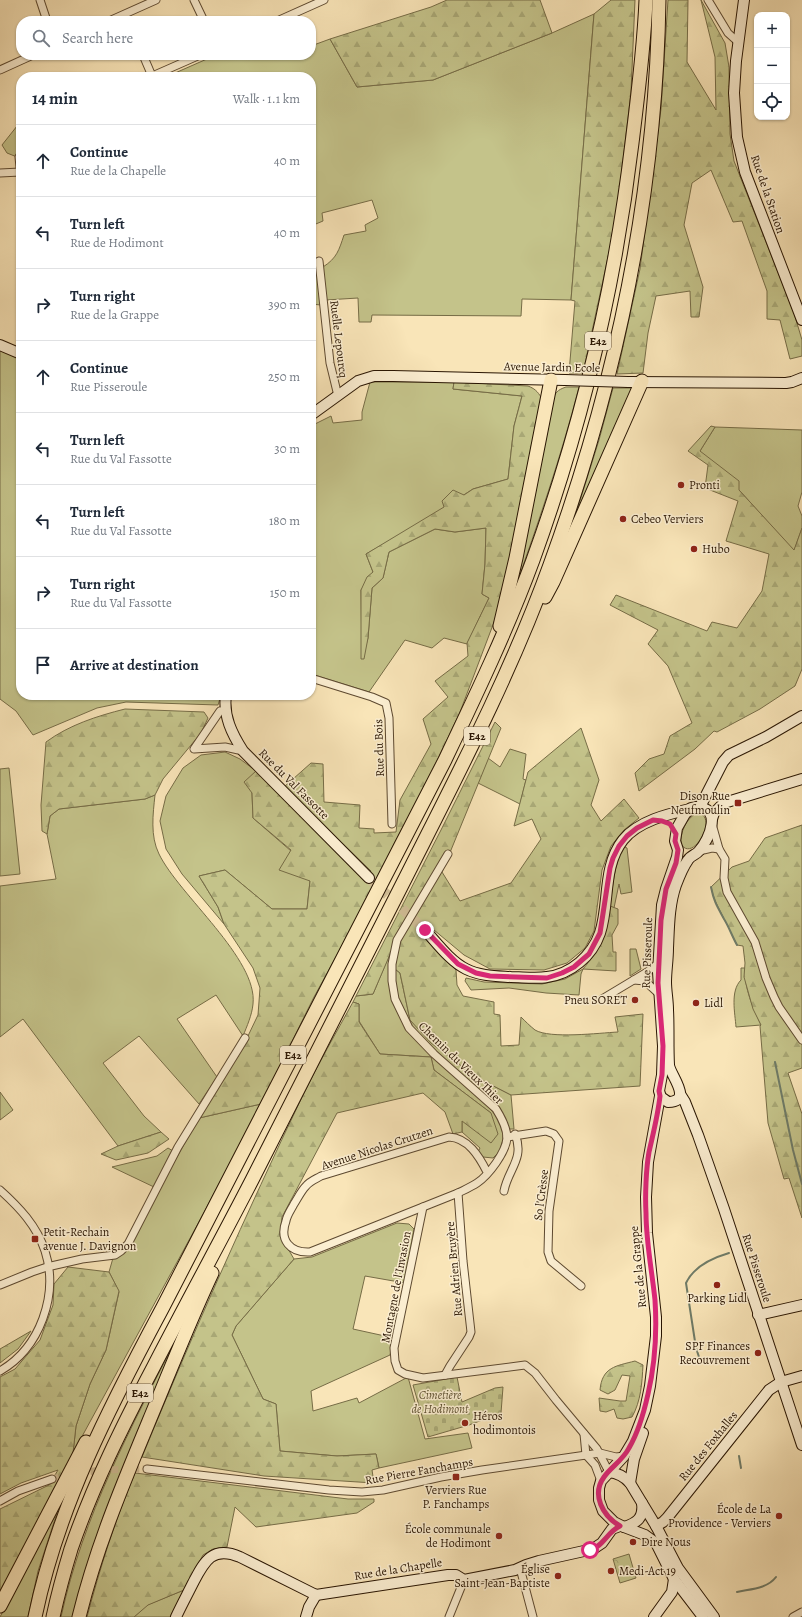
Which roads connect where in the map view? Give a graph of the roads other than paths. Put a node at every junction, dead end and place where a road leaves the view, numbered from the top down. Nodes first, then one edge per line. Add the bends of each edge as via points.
1 (40, 0) edge
2 (156, 0) edge
3 (194, 0) edge
4 (324, 0) edge
5 (646, 0) edge
6 (659, 0) edge
7 (708, 0) edge
8 (744, 0) edge
9 (45, 16) edge
10 (129, 16) edge
11 (202, 16) edge
12 (288, 16) edge
13 (738, 42) junction
14 (22, 60) edge
15 (145, 60) edge
16 (189, 60) edge
17 (0, 70) edge
18 (149, 72) edge
19 (162, 72) edge
20 (0, 173) edge
21 (16, 174) edge
22 (319, 261) dead end
23 (802, 320) edge
24 (0, 345) edge
25 (16, 352) edge
26 (802, 378) edge
27 (551, 380) junction
28 (642, 381) junction
29 (338, 396) junction
30 (316, 411) edge
31 (514, 655) junction
32 (488, 668) junction
33 (316, 680) edge
34 (226, 700) edge
35 (220, 711) dead end
36 (802, 716) edge
37 (243, 751) junction
38 (802, 780) edge
39 (696, 808) junction
40 (653, 820) junction
41 (712, 821) junction
42 (392, 824) dead end
43 (676, 834) junction
44 (719, 849) junction
45 (678, 850) junction
46 (695, 853) junction
47 (448, 854) dead end
48 (369, 878) tunnel mouth
49 (425, 930) tunnel mouth
50 (659, 963) junction
51 (633, 980) junction
52 (659, 994) junction
53 (602, 999) dead end
54 (245, 1038) dead end
55 (802, 1040) edge
56 (676, 1082) junction
57 (661, 1084) junction
58 (680, 1094) junction
59 (660, 1096) junction
60 (671, 1102) junction
61 (515, 1134) junction
62 (507, 1137) junction
63 (487, 1172) junction
64 (648, 1172) junction
65 (252, 1180) junction
66 (0, 1190) edge
67 (504, 1192) dead end
68 (458, 1193) junction
69 (423, 1207) junction
70 (284, 1228) joint
71 (47, 1267) junction
72 (0, 1285) edge
73 (581, 1286) dead end
74 (802, 1305) edge
75 (758, 1315) junction
76 (653, 1359) junction
77 (130, 1369) junction
78 (0, 1371) edge
79 (445, 1375) junction
80 (802, 1376) edge
81 (781, 1382) junction
82 (584, 1433) junction
83 (802, 1445) edge
84 (600, 1453) junction
85 (586, 1455) junction
86 (624, 1456) junction
87 (147, 1469) tunnel mouth
88 (609, 1472) junction
89 (52, 1479) tunnel mouth
90 (601, 1481) junction
91 (630, 1483) junction
92 (0, 1501) edge
93 (642, 1503) junction
94 (622, 1526) junction
95 (656, 1526) junction
96 (520, 1568) junction
97 (674, 1579) junction
98 (464, 1580) junction
99 (316, 1595) junction
100 (0, 1606) edge
101 (802, 1612) edge
102 (35, 1617) edge
103 (53, 1617) edge
104 (79, 1617) edge
105 (176, 1617) edge
106 (306, 1617) edge
107 (449, 1617) edge
108 (533, 1617) edge
109 (654, 1617) edge
110 (703, 1617) edge
111 (714, 1617) edge
112 (793, 1617) edge

1 - 9 street
2 - 10 street
3 - 11 street
4 - 12 street
5 - 32 highway, E42 via 628,183 602,323 576,428 555,494 519,595
6 - 31 highway, E42 via 654,98 645,184 620,327 573,499
7 - 13 street via 728,33
8 - 13 street, Rue de la Station
13 - 23 street, Rue de la Station via 734,93 740,152 745,172
14 - 17 street
15 - 18 street
16 - 19 street
20 - 21 street
22 - 29 street, Ruelle Lepourcq via 330,363
24 - 25 street
26 - 28 street, Avenue Jardin Ecole via 786,383
27 - 28 street, Avenue Jardin Ecole, bridge
27 - 29 street, Avenue Jardin Ecole via 374,376 358,381
27 - 32 highway via 516,558
28 - 31 highway via 554,582
29 - 30 street, Avenue Jardin Ecole
31 - 65 highway, E42 via 459,774
32 - 77 highway, E42 via 420,810
33 - 42 street, Rue du Bois via 386,704 389,718
34 - 37 street, Rue du Val Fassotte via 227,718
35 - 37 street via 194,749 225,747
36 - 39 street via 729,755
37 - 48 street, Rue du Val Fassotte
38 - 41 street, Rue Pisseroule via 724,803
39 - 40 street
39 - 41 street via 708,811
39 - 43 street via 682,818
40 - 43 street via 670,824
40 - 49 street via 627,836 616,852 608,877 600,933 589,954 574,967 547,978 490,976 476,973 458,964
41 - 44 street
41 - 46 street, Rue Pisseroule via 707,840
43 - 45 street, Rue Pisseroule
44 - 46 street via 712,848
44 - 55 street via 725,859 724,878 727,892 757,948 766,978 779,1007
45 - 46 street via 684,855
45 - 50 street, Rue Pisseroule via 662,905
46 - 56 street, Rue Pisseroule via 684,866 671,904 666,984 669,1065
47 - 62 street, Chemin du Vieux Thier via 397,940 392,964 395,1000 409,1028 496,1109
50 - 51 street
50 - 52 street, Rue Pisseroule
51 - 52 street via 645,981
51 - 53 street
52 - 57 street, Rue Pisseroule via 663,1046
54 - 71 street via 178,1147 122,1251 115,1255
56 - 57 street via 668,1080
56 - 58 street
57 - 59 street
58 - 60 street
58 - 75 street, Rue Pisseroule via 698,1135
59 - 60 street
59 - 64 street, Rue de la Grappe via 649,1152
60 - 64 street, Rue de la Grappe via 664,1113 658,1143
61 - 62 street, So l'Crèsse
61 - 67 street via 519,1148 517,1159 505,1183
61 - 73 street, So l'Crèsse via 550,1132 559,1141 549,1211 548,1252 551,1261
62 - 63 street, Montagne de l'Invasion via 500,1157
63 - 68 street, Montagne de l'Invasion via 477,1183
63 - 70 street, Avenue Nicolas Crutzen via 477,1155 464,1141 453,1137 445,1138 312,1181 300,1193
64 - 76 street, Rue de la Grappe via 646,1223 656,1336
65 - 103 highway, E42 via 103,1467 70,1552
65 - 104 highway via 192,1316 107,1522
66 - 71 street via 26,1216 45,1252
68 - 69 street, Montagne de l'Invasion
68 - 79 street, Rue Adrien Bruyère via 471,1332
69 - 70 street, Montagne de l'Invasion via 310,1252 298,1251 287,1245
69 - 79 street, Montagne de l'Invasion via 394,1348 395,1361 398,1370 405,1374 423,1378
71 - 72 street
71 - 78 street via 48,1296 38,1331 29,1345
74 - 75 street
75 - 81 street, Rue Pisseroule
76 - 86 street, Rue de la Grappe via 645,1410
76 - 91 street, Rue de la Grappe via 655,1390 634,1459
77 - 100 highway via 92,1431
77 - 102 highway, E42 via 80,1473 65,1511
79 - 82 street, Montagne de l'Invasion via 525,1365 535,1373
80 - 81 street
81 - 83 street, Rue Pisseroule
81 - 95 street, Rue des Foxhalles via 769,1390 667,1518
82 - 84 street, Montagne de l'Invasion
82 - 85 street
84 - 85 street, Rue Pierre Fanchamps
84 - 86 street
84 - 88 street, Montagne de l'Invasion
85 - 87 street, Rue Pierre Fanchamps via 362,1492
85 - 90 street via 595,1465
86 - 88 street, Rue de la Grappe
88 - 90 street
88 - 91 street via 620,1474
89 - 92 street via 18,1491
90 - 94 street via 601,1506 608,1517
91 - 93 street
93 - 94 street via 640,1518 632,1524
93 - 95 street
94 - 96 street, Rue de la Chapelle via 612,1529 594,1549 539,1561
94 - 97 street via 645,1535 656,1543
95 - 111 street via 678,1568
96 - 98 street, Rue de la Chapelle
96 - 108 street
97 - 109 street via 672,1592
97 - 110 street
98 - 99 street, Rue de la Chapelle via 456,1575 448,1575
98 - 107 street
99 - 105 street via 240,1557 224,1552 210,1557 202,1565
99 - 106 street
101 - 112 street

